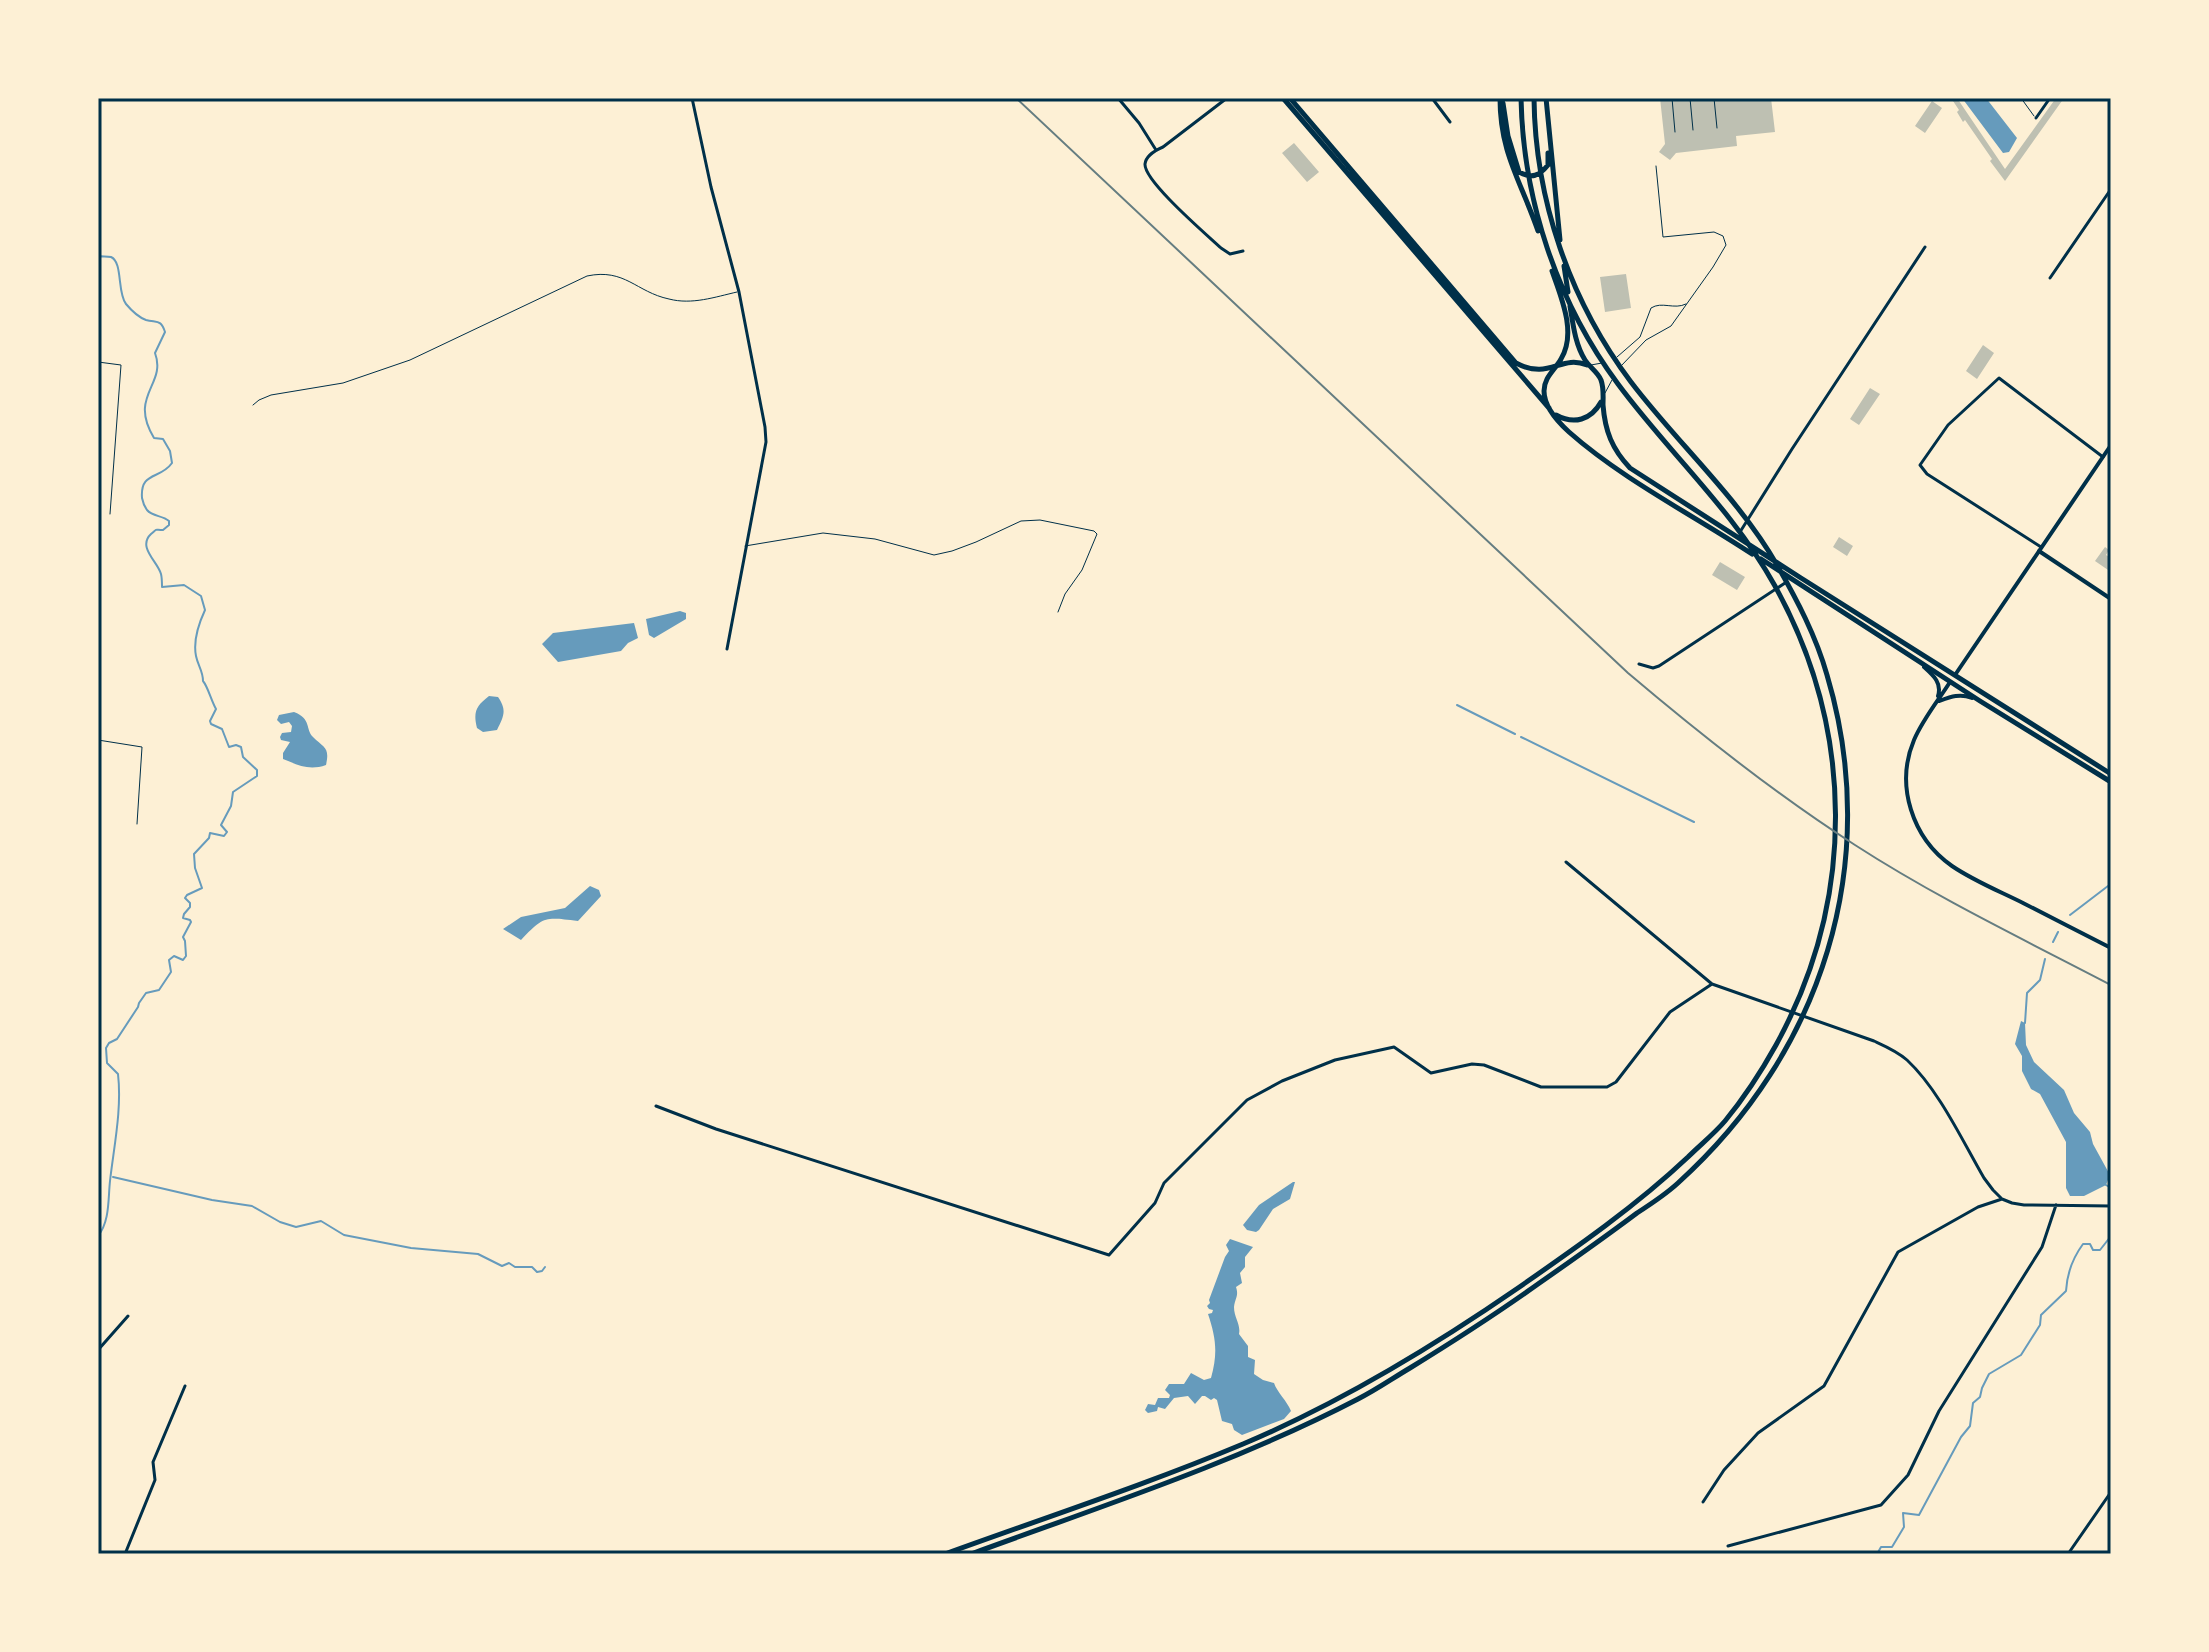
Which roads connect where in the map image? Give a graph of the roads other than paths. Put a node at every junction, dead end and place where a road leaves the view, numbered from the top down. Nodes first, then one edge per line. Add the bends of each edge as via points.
1 (692, 98) edge
2 (1118, 98) edge
3 (1227, 98) edge
4 (1283, 98) edge
5 (1290, 98) edge
6 (1432, 98) edge
7 (1501, 98) edge
8 (1521, 98) edge
9 (1534, 98) edge
10 (1546, 98) edge
11 (2021, 98) edge
12 (2050, 98) edge
13 (2036, 118) joint
14 (1450, 122) dead end
15 (1548, 124) junction
16 (1156, 150) junction
17 (1656, 166) dead end
18 (2110, 192) edge
19 (1925, 247) dead end
20 (1243, 251) dead end
21 (2050, 278) dead end
22 (739, 292) junction
23 (1689, 302) junction
24 (1615, 359) dead end
25 (98, 362) edge
26 (1606, 363) dead end
27 (1588, 365) junction
28 (1621, 367) dead end
29 (1556, 368) junction
30 (1614, 377) dead end
31 (1603, 397) junction
32 (253, 405) dead end
33 (1552, 411) junction
34 (2111, 445) edge
35 (2103, 457) junction
36 (110, 514) dead end
37 (1736, 540) junction
38 (745, 546) junction
39 (2040, 549) junction
40 (1790, 578) junction
41 (2111, 599) edge
42 (99, 606) edge
43 (1058, 612) dead end
44 (98, 627) edge
45 (727, 649) dead end
46 (1917, 660) junction
47 (1639, 664) dead end
48 (1955, 675) junction
49 (1950, 682) junction
50 (1980, 701) junction
51 (1936, 702) junction
52 (98, 740) edge
53 (2111, 774) edge
54 (2111, 782) edge
55 (137, 824) dead end
56 (1566, 862) dead end
57 (2111, 948) edge
58 (1712, 984) junction
59 (656, 1106) dead end
60 (2002, 1199) junction
61 (2056, 1204) junction
62 (2111, 1206) edge
63 (128, 1316) dead end
64 (98, 1350) edge
65 (185, 1386) dead end
66 (2111, 1492) edge
67 (1703, 1502) dead end
68 (1728, 1546) dead end
69 (125, 1554) edge
70 (945, 1554) edge
71 (971, 1554) edge
72 (2068, 1554) edge

1 - 22 street
2 - 16 street
3 - 16 street
4 - 33 main road
5 - 29 main road via 1516,363 1533,370
6 - 14 street
7 - 15 main road via 1519,172 1532,177 1548,165
7 - 29 main road via 1510,163 1563,304 1566,351
8 - 70 main road via 1540,226 1580,323 1620,387 1764,566 1806,649 1825,716 1836,823 1822,930 1799,998 1782,1034 1723,1124 1582,1244 1478,1316 1362,1387 1245,1443
9 - 71 main road via 1549,212 1586,309 1631,381 1773,559 1804,614 1827,675 1847,782 1848,826 1834,932 1811,1001 1769,1078 1730,1130 1677,1185 1482,1323 1361,1398 1245,1453
10 - 15 main road
11 - 13 lane
12 - 13 street
15 - 27 main road via 1571,312
16 - 20 street via 1145,163 1156,185 1226,252
17 - 23 lane via 1663,237 1714,232 1726,242
18 - 21 street
19 - 37 street
22 - 32 lane via 671,300 617,275 587,276 410,360 343,383 271,395
22 - 38 street via 766,442
23 - 24 lane via 1651,308 1640,337
23 - 28 lane via 1671,326 1646,340
25 - 36 lane via 121,365
26 - 27 lane
27 - 29 main road via 1568,362
27 - 31 main road via 1602,382
29 - 33 main road via 1544,392
30 - 31 lane
31 - 33 main road via 1582,419 1566,420
31 - 37 main road via 1610,441 1630,468
33 - 37 main road via 1569,432 1608,462
34 - 35 main road
35 - 39 main road
35 - 39 street via 1999,378 1948,425 1920,465
37 - 40 main road
37 - 48 main road
38 - 43 lane via 823,533 875,539 934,555 1021,521 1094,531 1082,570
38 - 45 street
39 - 41 main road
39 - 48 main road
40 - 46 main road
40 - 47 street via 1659,666
42 - 44 street
46 - 49 main road
46 - 51 main road via 1935,676 1940,689
48 - 49 main road
48 - 53 main road
49 - 50 main road
49 - 51 main road
50 - 51 main road via 1953,695
50 - 54 main road
51 - 57 main road via 1914,741 1906,775 1911,812 1928,843 1971,877
52 - 55 lane via 142,747
56 - 58 street
58 - 59 street via 1670,1012 1607,1087 1541,1087 1472,1064 1431,1073 1394,1047 1335,1060 1282,1081 1247,1100 1164,1183 1155,1203 1109,1255
58 - 60 street via 1865,1038 1906,1059 1933,1091
60 - 61 street
60 - 67 street via 1898,1252 1824,1386 1758,1433
61 - 62 street
61 - 68 street via 2042,1247 1939,1411 1908,1475 1881,1505
63 - 64 street
65 - 69 street via 153,1462 155,1480
66 - 72 street

